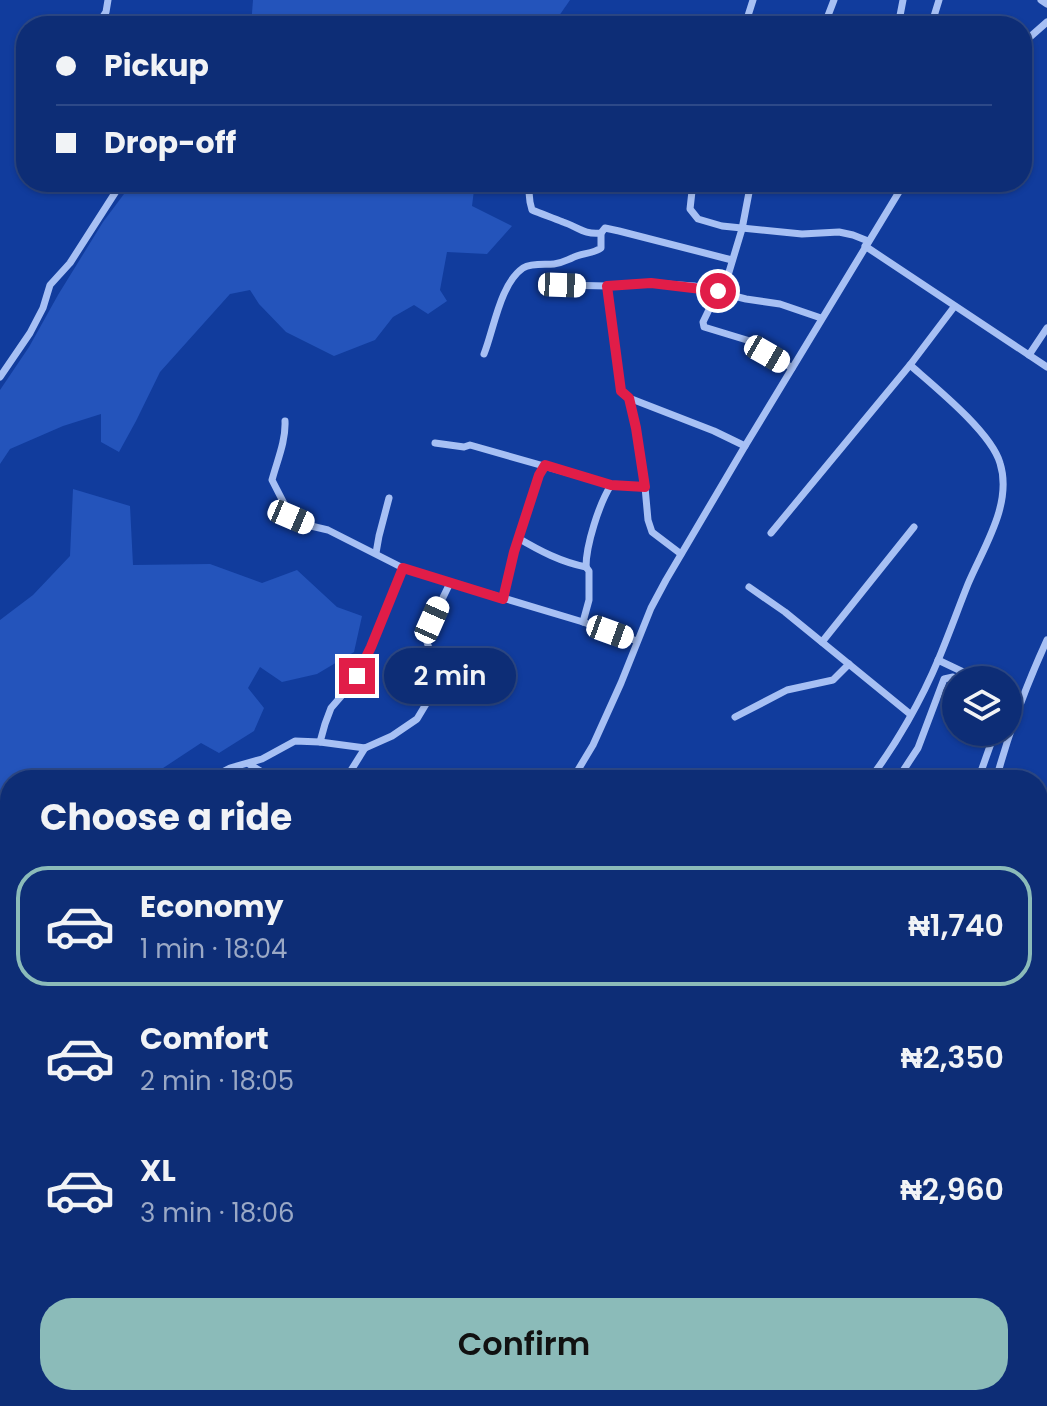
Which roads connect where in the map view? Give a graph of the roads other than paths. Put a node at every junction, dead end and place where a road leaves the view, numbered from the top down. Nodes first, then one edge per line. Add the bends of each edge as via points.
1 (1041, 0) edge
2 (1047, 4) edge
3 (116, 192) edge
4 (529, 192) edge
5 (692, 192) edge
6 (749, 192) edge
7 (896, 192) edge
8 (742, 229) junction
9 (601, 233) junction
10 (866, 243) junction
11 (732, 260) junction
12 (562, 285) dead end
13 (607, 286) junction
14 (721, 291) junction
15 (954, 307) junction
16 (821, 318) junction
17 (1047, 328) edge
18 (484, 354) dead end
19 (1029, 355) junction
20 (910, 365) junction
21 (1047, 367) edge
22 (792, 368) junction
23 (0, 377) edge
24 (629, 398) junction
25 (285, 421) dead end
26 (435, 443) dead end
27 (745, 446) junction
28 (545, 465) junction
29 (611, 485) junction
30 (645, 487) junction
31 (389, 498) dead end
32 (914, 527) dead end
33 (771, 533) dead end
34 (518, 538) junction
35 (376, 553) junction
36 (681, 554) junction
37 (586, 567) junction
38 (403, 568) junction
39 (450, 583) junction
40 (749, 587) dead end
41 (503, 599) junction
42 (583, 622) junction
43 (1047, 640) edge
44 (637, 641) junction
45 (822, 642) junction
46 (938, 660) junction
47 (849, 664) junction
48 (951, 666) edge
49 (942, 684) edge
50 (1022, 697) edge
51 (910, 714) junction
52 (735, 717) dead end
53 (320, 742) junction
54 (990, 746) edge
55 (1005, 746) edge
56 (365, 748) junction
57 (249, 764) junction
58 (226, 770) edge
59 (257, 770) edge
60 (351, 770) edge
61 (578, 770) edge
62 (876, 770) edge
63 (905, 770) edge
64 (982, 770) edge
65 (999, 770) edge

1 - 2 street
3 - 23 street via 50,285 30,333
4 - 9 street via 532,210 581,231
5 - 8 street via 693,215
6 - 8 street
7 - 10 street
8 - 10 street via 839,232
8 - 11 street
9 - 11 street via 605,228
9 - 18 street via 598,251 521,270 499,307
10 - 15 street
10 - 16 street
11 - 14 street
12 - 13 street
13 - 14 street via 651,283
13 - 24 street via 621,391
14 - 16 street
14 - 22 street via 704,327 750,341
15 - 19 street
15 - 20 street
16 - 22 street
17 - 19 street
19 - 21 street
20 - 33 street
20 - 46 street via 974,424 996,453 1004,480 993,528
22 - 27 street
24 - 27 street
24 - 30 street
25 - 35 street via 272,480 289,515
26 - 28 street via 470,445
27 - 36 street
28 - 29 street
28 - 34 street
29 - 30 street
29 - 37 street via 590,540
30 - 36 street via 652,532
31 - 35 street
32 - 45 street
34 - 37 street
34 - 41 street
35 - 38 street
36 - 44 street
37 - 42 street via 591,583
38 - 39 street
38 - 53 street via 362,667 331,708
39 - 41 street
39 - 56 street via 428,636 433,661 423,710 392,736
40 - 45 street
41 - 42 street
42 - 44 street
43 - 50 street
44 - 61 street
45 - 47 street
46 - 48 street
46 - 51 street
47 - 51 street
47 - 52 street via 833,680 787,690
49 - 63 street
51 - 62 street
53 - 56 street
53 - 57 street via 295,741
54 - 64 street
55 - 65 street
56 - 60 street
57 - 58 street
57 - 59 street

